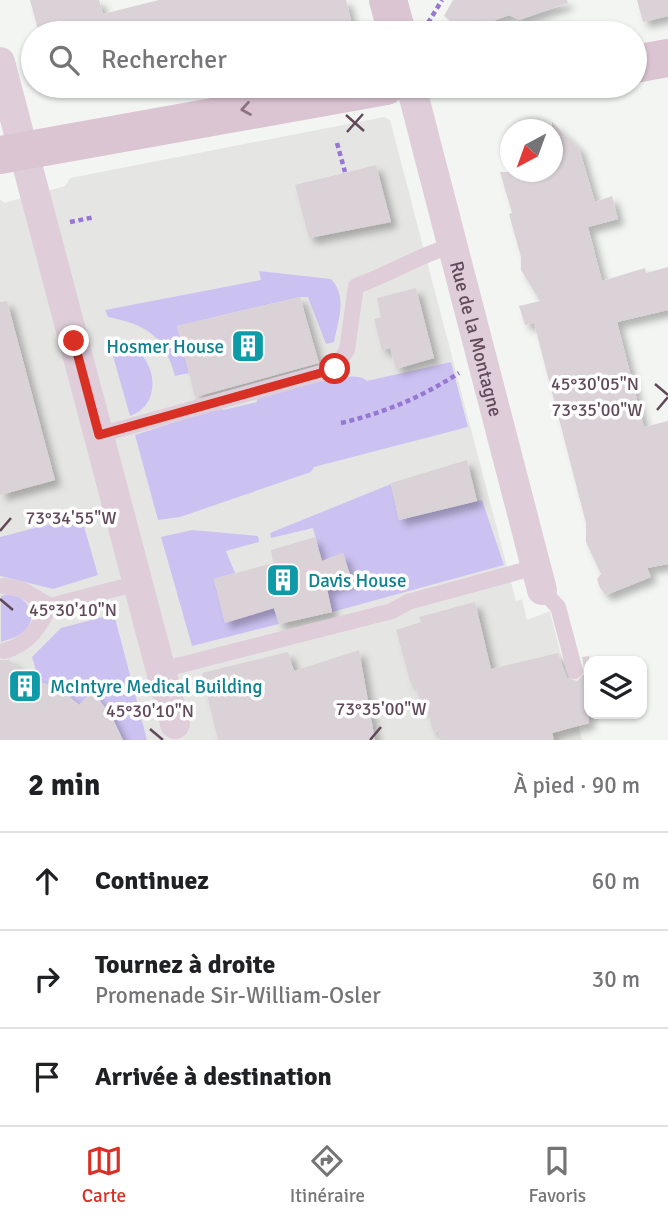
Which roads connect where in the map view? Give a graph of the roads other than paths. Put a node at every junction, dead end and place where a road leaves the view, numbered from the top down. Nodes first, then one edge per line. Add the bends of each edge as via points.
1 (388, 0) edge
2 (394, 21) edge
3 (668, 58) edge
4 (0, 62) edge
5 (647, 62) edge
6 (319, 98) edge
7 (414, 98) edge
8 (12, 153) edge
9 (453, 246) junction
10 (99, 435) junction
11 (539, 579) junction
12 (138, 583) junction
13 (2, 586) dead end
14 (50, 607) junction
15 (4, 651) dead end
16 (161, 670) junction
17 (575, 671) dead end
18 (175, 724) dead end

1 - 2 main road
3 - 5 main road
4 - 8 street
6 -> 8 main road
7 - 9 street, Rue de la Montagne
8 - 10 street
9 - 10 lane via 428,252 355,286 347,350 335,369
9 - 11 street, Rue de la Montagne
10 - 12 street
11 - 16 lane via 408,602 392,611
11 - 17 lane via 558,607
12 - 14 lane
12 - 16 street
13 - 14 lane via 21,589
14 - 15 lane via 32,636 19,647
16 - 18 street

